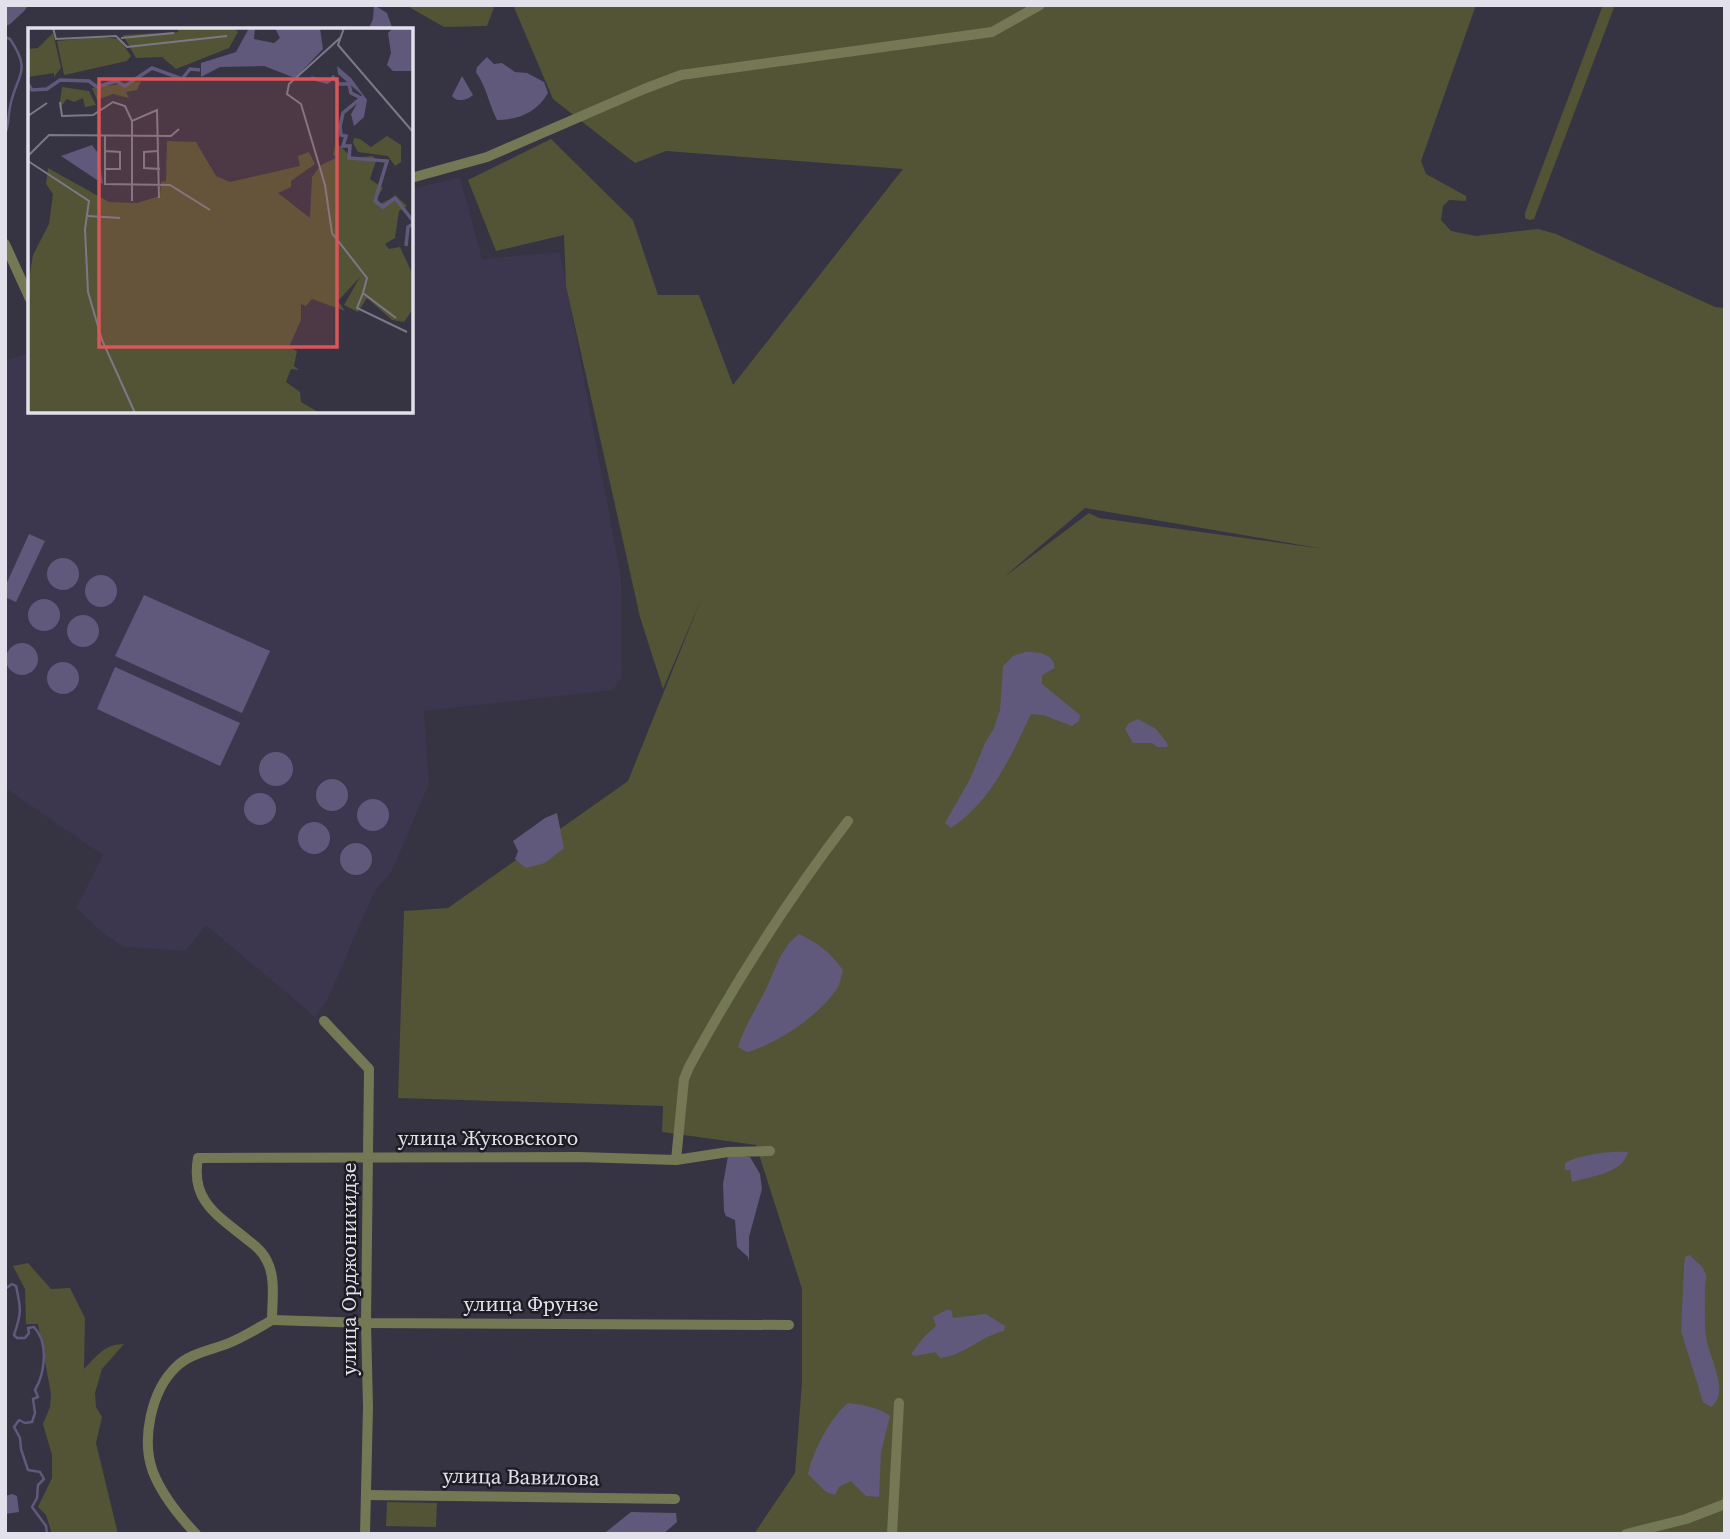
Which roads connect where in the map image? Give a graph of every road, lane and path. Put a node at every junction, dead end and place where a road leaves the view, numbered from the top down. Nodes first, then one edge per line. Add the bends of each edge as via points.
1 (1040, 5) edge
2 (413, 177) edge
3 (5, 244) edge
4 (28, 295) edge
5 (848, 821) dead end
6 (324, 1021) dead end
7 (770, 1152) dead end
8 (369, 1157) junction
9 (676, 1160) junction
10 (272, 1320) junction
11 (366, 1323) junction
12 (789, 1325) dead end
13 (899, 1403) dead end
14 (366, 1495) junction
15 (675, 1499) dead end
16 (1725, 1504) edge
17 (195, 1534) edge
18 (365, 1534) edge
19 (892, 1534) edge
20 (1626, 1534) edge

1 - 2 street via 992,32 681,75 487,156
3 - 4 street
5 - 9 street via 807,874 732,990 689,1067
6 - 8 street, улица Орджоникидзе via 369,1069
7 - 9 street, улица Жуковского via 728,1152
8 - 9 street, улица Жуковского
8 - 10 street, улица Жуковского via 198,1158 200,1194 206,1204 267,1260 272,1277
8 - 11 street, улица Орджоникидзе
10 - 11 street, улица Фрунзе
10 - 17 street via 177,1366 152,1408 152,1471
11 - 12 street, улица Фрунзе
11 - 14 street, улица Орджоникидзе
13 - 19 street
14 - 15 street, улица Вавилова
14 - 18 street, улица Орджоникидзе
16 - 20 street

